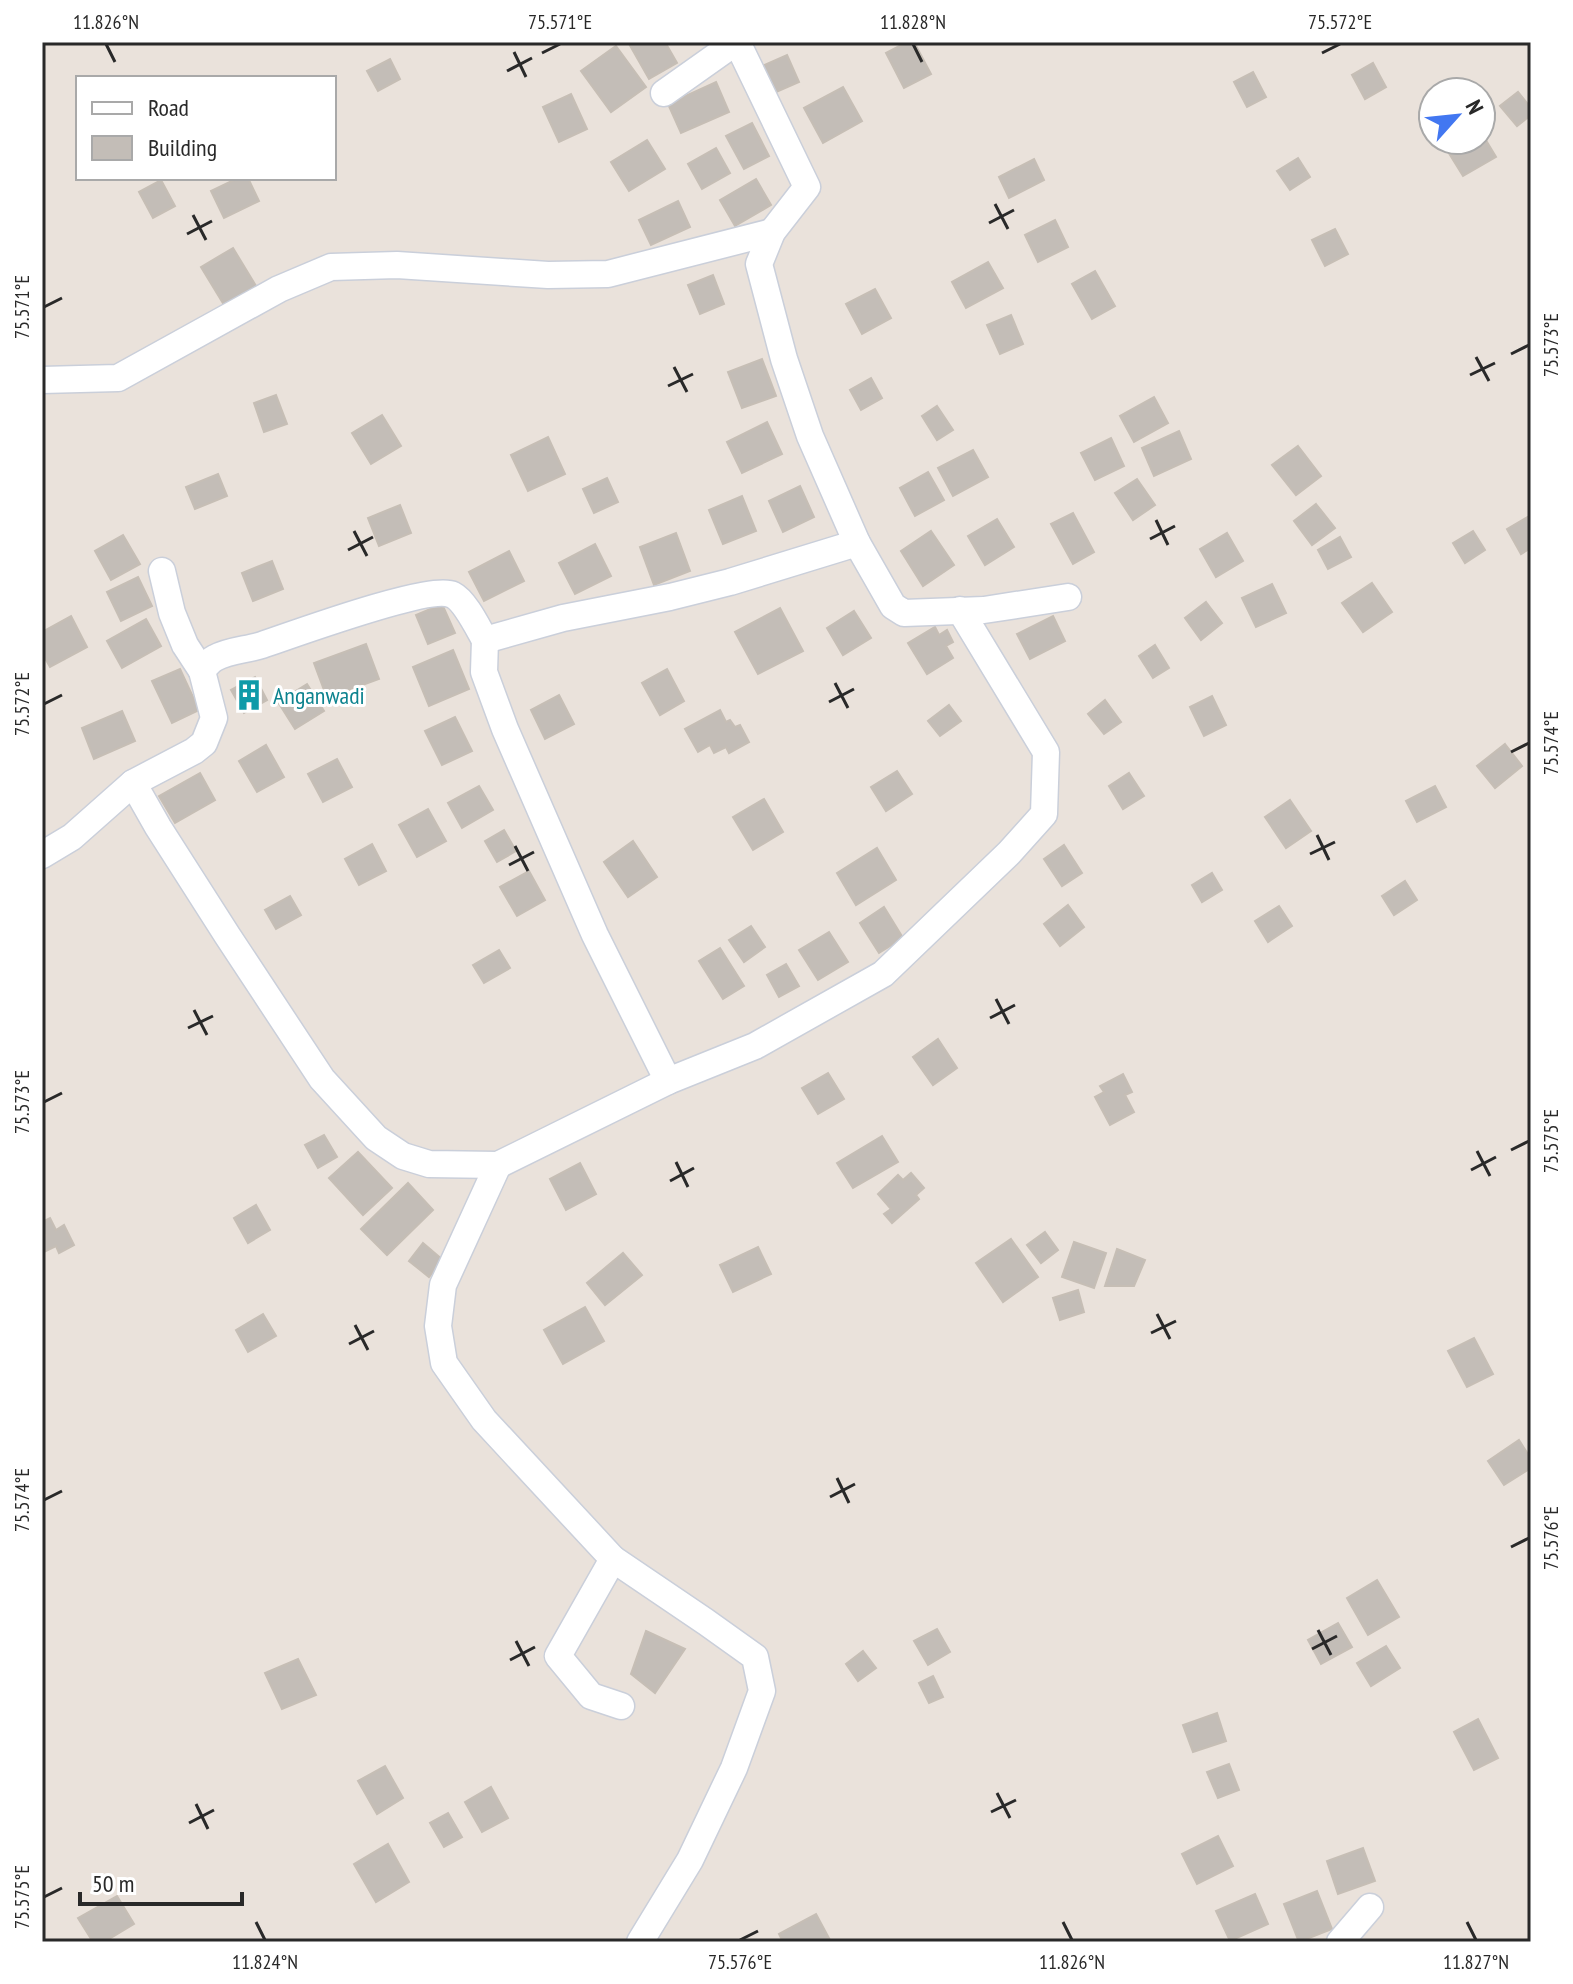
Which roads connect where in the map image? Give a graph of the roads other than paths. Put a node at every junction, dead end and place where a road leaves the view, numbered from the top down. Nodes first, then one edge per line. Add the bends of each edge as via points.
1 (737, 42) edge
2 (664, 93) dead end
3 (772, 232) junction
4 (42, 380) edge
5 (857, 543) junction
6 (162, 571) dead end
7 (1068, 597) dead end
8 (960, 610) junction
9 (485, 640) junction
10 (202, 671) junction
11 (133, 783) junction
12 (42, 855) edge
13 (668, 1081) junction
14 (498, 1165) junction
15 (613, 1559) junction
16 (621, 1706) dead end
17 (1370, 1907) dead end
18 (640, 1942) edge
19 (1340, 1942) edge

1 - 2 street
1 - 3 street via 807,187
3 - 4 street via 608,274 331,267 279,289 118,378
3 - 5 street via 759,264 784,359 810,436
5 - 8 street via 893,606 904,613
5 - 9 street via 730,582
6 - 10 street via 172,613
7 - 8 street
8 - 13 street via 1046,752 1044,814 883,974 755,1046
9 - 10 street via 462,603 439,593 232,651 212,659
9 - 13 street via 484,672 505,729 595,935
10 - 11 street via 214,718 204,743
11 - 12 street via 72,837
11 - 14 street via 322,1079 376,1138 403,1156 429,1164
13 - 14 street
14 - 15 street via 443,1285 438,1326 444,1363 484,1420
15 - 16 street via 558,1656 591,1696
15 - 18 street via 755,1657 762,1691 734,1768 690,1860
17 - 19 street

